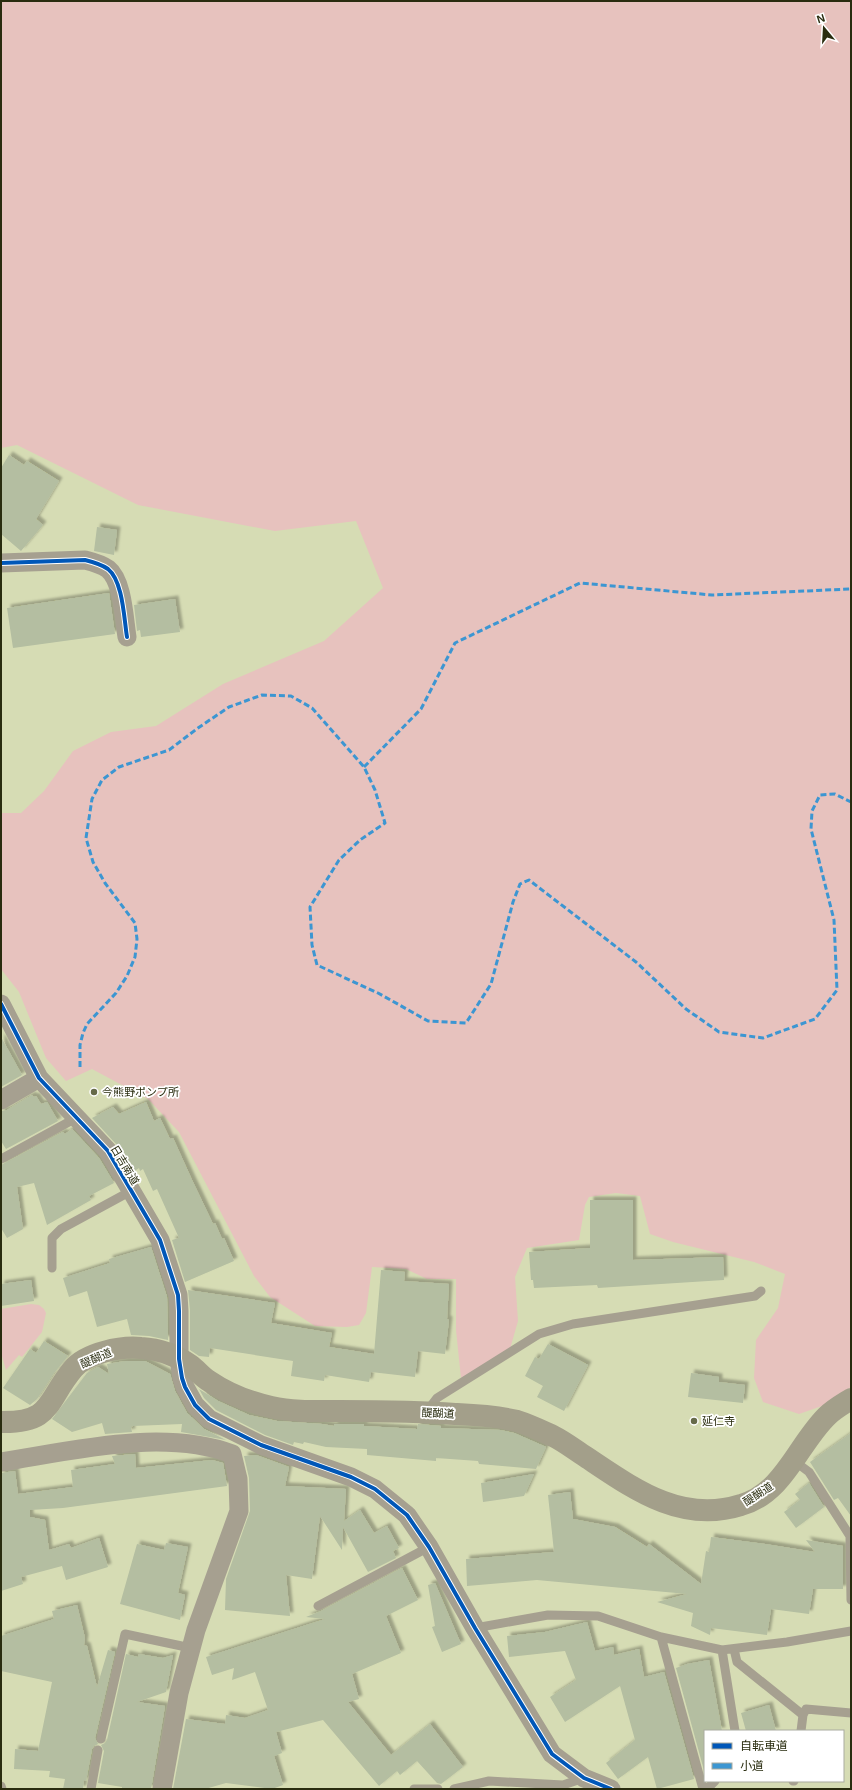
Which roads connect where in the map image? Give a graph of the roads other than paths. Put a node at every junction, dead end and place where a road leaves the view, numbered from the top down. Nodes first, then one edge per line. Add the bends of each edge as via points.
1 (1, 563) edge
2 (127, 637) dead end
3 (1, 1004) edge
4 (39, 1078) junction
5 (1, 1100) edge
6 (76, 1118) junction
7 (1, 1158) edge
8 (130, 1191) junction
9 (52, 1268) dead end
10 (761, 1291) dead end
11 (180, 1359) junction
12 (851, 1399) edge
13 (426, 1412) junction
14 (1, 1422) edge
15 (794, 1460) junction
16 (1, 1462) edge
17 (429, 1547) junction
18 (851, 1600) edge
19 (318, 1606) dead end
20 (475, 1628) junction
21 (851, 1631) edge
22 (661, 1637) junction
23 (191, 1648) junction
24 (734, 1649) junction
25 (722, 1650) junction
26 (851, 1714) edge
27 (803, 1715) junction
28 (735, 1730) edge
29 (800, 1730) edge
30 (101, 1739) dead end
31 (98, 1750) dead end
32 (584, 1778) junction
33 (91, 1789) edge
34 (162, 1789) edge
35 (414, 1789) edge
36 (438, 1789) edge
37 (454, 1789) edge
38 (611, 1789) edge
39 (703, 1789) edge

1 - 2 street via 84,560 108,569 119,589
3 - 4 street, 日吉南道
4 - 5 street
4 - 6 street, 日吉南道
6 - 7 lane
6 - 8 street, 日吉南道 via 108,1151
8 - 9 lane via 61,1229 52,1238
8 - 11 street, 日吉南道 via 160,1240 178,1295
10 - 13 lane via 755,1296 573,1324 539,1334 437,1398
11 - 13 main road, 醍醐道 via 222,1389 272,1408 308,1412
11 - 14 main road, 醍醐道 via 160,1351 139,1347 99,1354 74,1367 46,1409 39,1415
11 - 17 street, 日吉南道 via 185,1388 195,1405 209,1419 262,1445 352,1476 375,1489 407,1515
12 - 15 main road, 醍醐道 via 828,1416
13 - 15 main road, 醍醐道 via 478,1415 516,1421 557,1438 609,1473 662,1502 687,1510 710,1510 744,1505 777,1482
15 - 18 lane via 809,1472 850,1536
16 - 23 street via 119,1443 171,1443 216,1448 232,1454 238,1480 239,1511
17 - 19 lane
17 - 20 street, 日吉南道
20 - 22 lane via 548,1614 578,1614 598,1616
20 - 32 street, 日吉南道 via 552,1754
21 - 24 lane
22 - 25 lane
22 - 39 lane
23 - 30 lane via 125,1634
23 - 34 street via 179,1693
24 - 25 lane
24 - 27 lane via 737,1662
25 - 28 lane
26 - 27 lane via 806,1709
27 - 29 lane
31 - 33 lane
32 - 37 lane via 563,1785 489,1781
32 - 38 street, 日吉南道
35 - 36 lane

